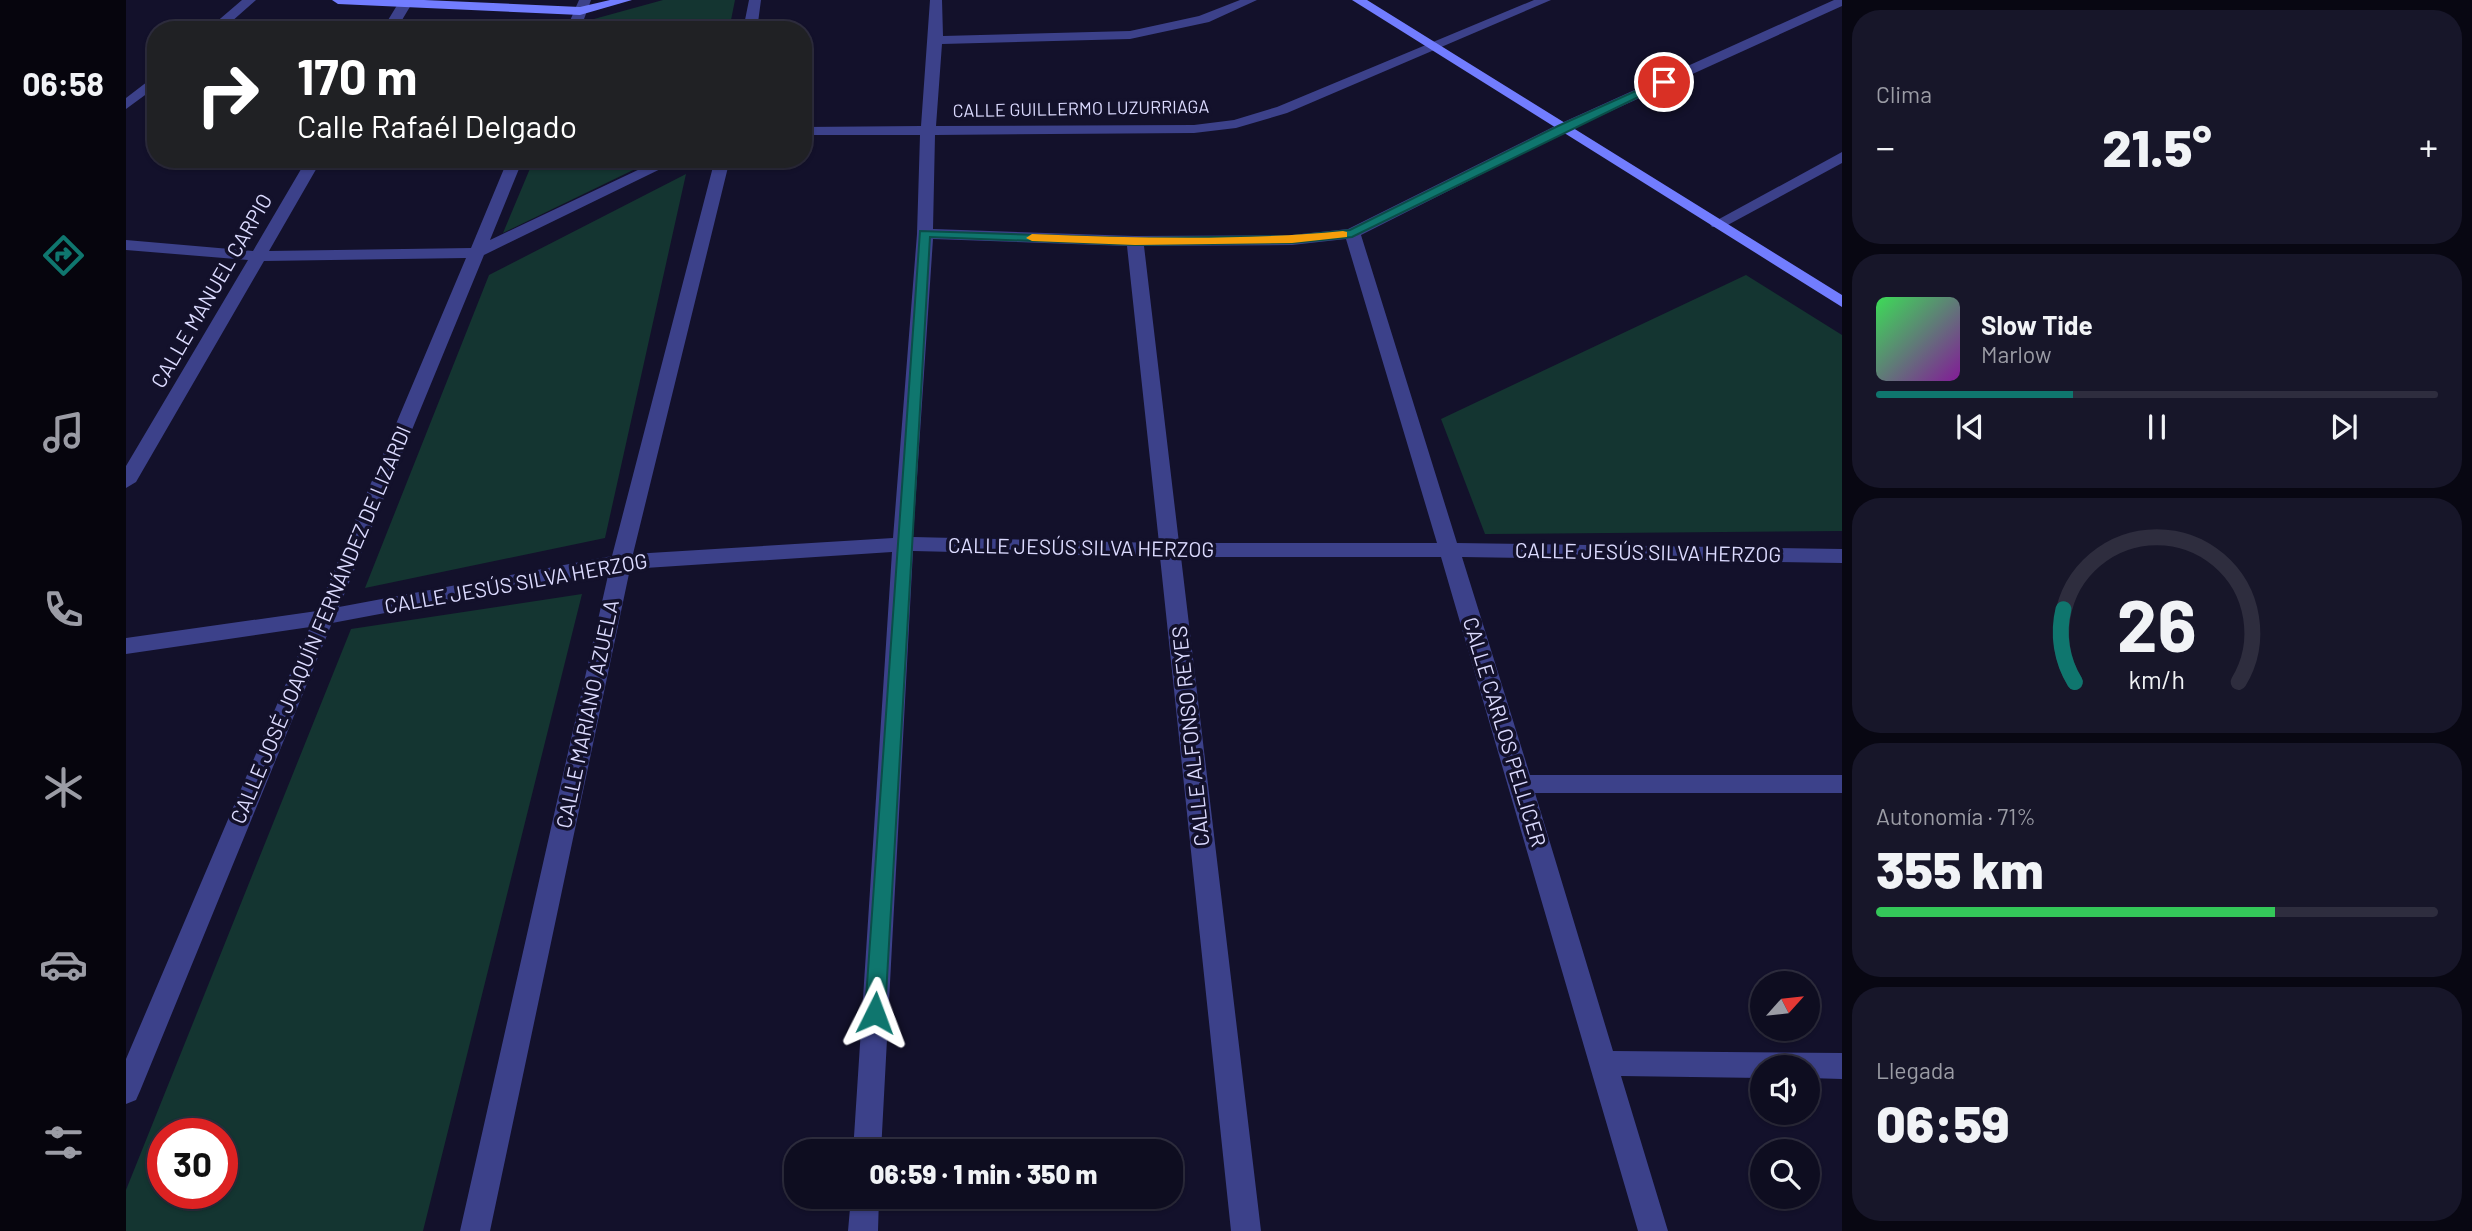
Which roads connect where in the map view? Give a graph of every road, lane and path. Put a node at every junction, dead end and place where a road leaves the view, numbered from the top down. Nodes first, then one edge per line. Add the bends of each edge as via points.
1 (250, 0) edge
2 (338, 0) edge
3 (626, 0) edge
4 (755, 0) edge
5 (936, 0) edge
6 (1251, 0) edge
7 (1358, 0) edge
8 (1545, 0) edge
9 (1842, 1) edge
10 (404, 5) junction
11 (583, 6) edge
12 (225, 21) edge
13 (394, 21) edge
14 (752, 21) edge
15 (936, 40) junction
16 (1431, 46) junction
17 (147, 86) edge
18 (127, 103) edge
19 (1562, 128) junction
20 (928, 130) junction
21 (812, 131) edge
22 (1842, 157) edge
23 (311, 168) edge
24 (512, 168) edge
25 (655, 168) edge
26 (721, 168) edge
27 (1718, 224) junction
28 (1352, 233) junction
29 (925, 234) junction
30 (1135, 242) junction
31 (126, 245) edge
32 (475, 253) junction
33 (260, 256) junction
34 (1842, 302) edge
35 (126, 482) edge
36 (903, 544) junction
37 (1171, 550) junction
38 (1449, 550) junction
39 (1842, 556) edge
40 (621, 562) junction
41 (325, 617) junction
42 (126, 646) edge
43 (1521, 784) junction
44 (1842, 784) edge
45 (1603, 1063) junction
46 (1842, 1066) edge
47 (126, 1091) edge
48 (868, 1139) edge
49 (864, 1209) edge
50 (475, 1231) edge
51 (863, 1231) edge
52 (1246, 1231) edge
53 (1653, 1231) edge

1 - 12 street
2 - 10 street
3 - 11 street
4 - 14 street
5 - 15 street
6 - 15 street via 1204,19 1130,35
7 - 16 street
8 - 16 street, CALLE GUILLERMO LUZURRIAGA
9 - 19 street
10 - 11 street
10 - 13 street
15 - 20 street
16 - 19 street
16 - 20 street, CALLE GUILLERMO LUZURRIAGA via 1282,110 1236,124 1194,129
17 - 18 street
19 - 27 street
19 - 28 street
20 - 21 street, CALLE GUILLERMO LUZURRIAGA
20 - 29 street
22 - 27 street
23 - 33 street, CALLE MANUEL CARPIO
24 - 32 street, CALLE JOSÉ JOAQUÍN FERNÁNDEZ DE LIZARDI
25 - 32 street
26 - 40 street, CALLE MARIANO AZUELA
27 - 34 street
28 - 30 street via 1292,240
28 - 38 street, CALLE CARLOS PELLICER
29 - 30 street
29 - 36 street
30 - 37 street, CALLE ALFONSO REYES
31 - 33 street
32 - 33 street
32 - 41 street, CALLE JOSÉ JOAQUÍN FERNÁNDEZ DE LIZARDI
33 - 35 street, CALLE MANUEL CARPIO
36 - 37 street, CALLE JESÚS SILVA HERZOG
36 - 40 street, CALLE JESÚS SILVA HERZOG
36 - 48 street
37 - 38 street, CALLE JESÚS SILVA HERZOG
37 - 52 street, CALLE ALFONSO REYES
38 - 39 street, CALLE JESÚS SILVA HERZOG
38 - 43 street, CALLE CARLOS PELLICER
40 - 41 street, CALLE JESÚS SILVA HERZOG
40 - 50 street, CALLE MARIANO AZUELA
41 - 42 street, CALLE JESÚS SILVA HERZOG
41 - 47 street, CALLE JOSÉ JOAQUÍN FERNÁNDEZ DE LIZARDI
43 - 44 street
43 - 45 street, CALLE CARLOS PELLICER
45 - 46 street
45 - 53 street, CALLE CARLOS PELLICER
49 - 51 street

